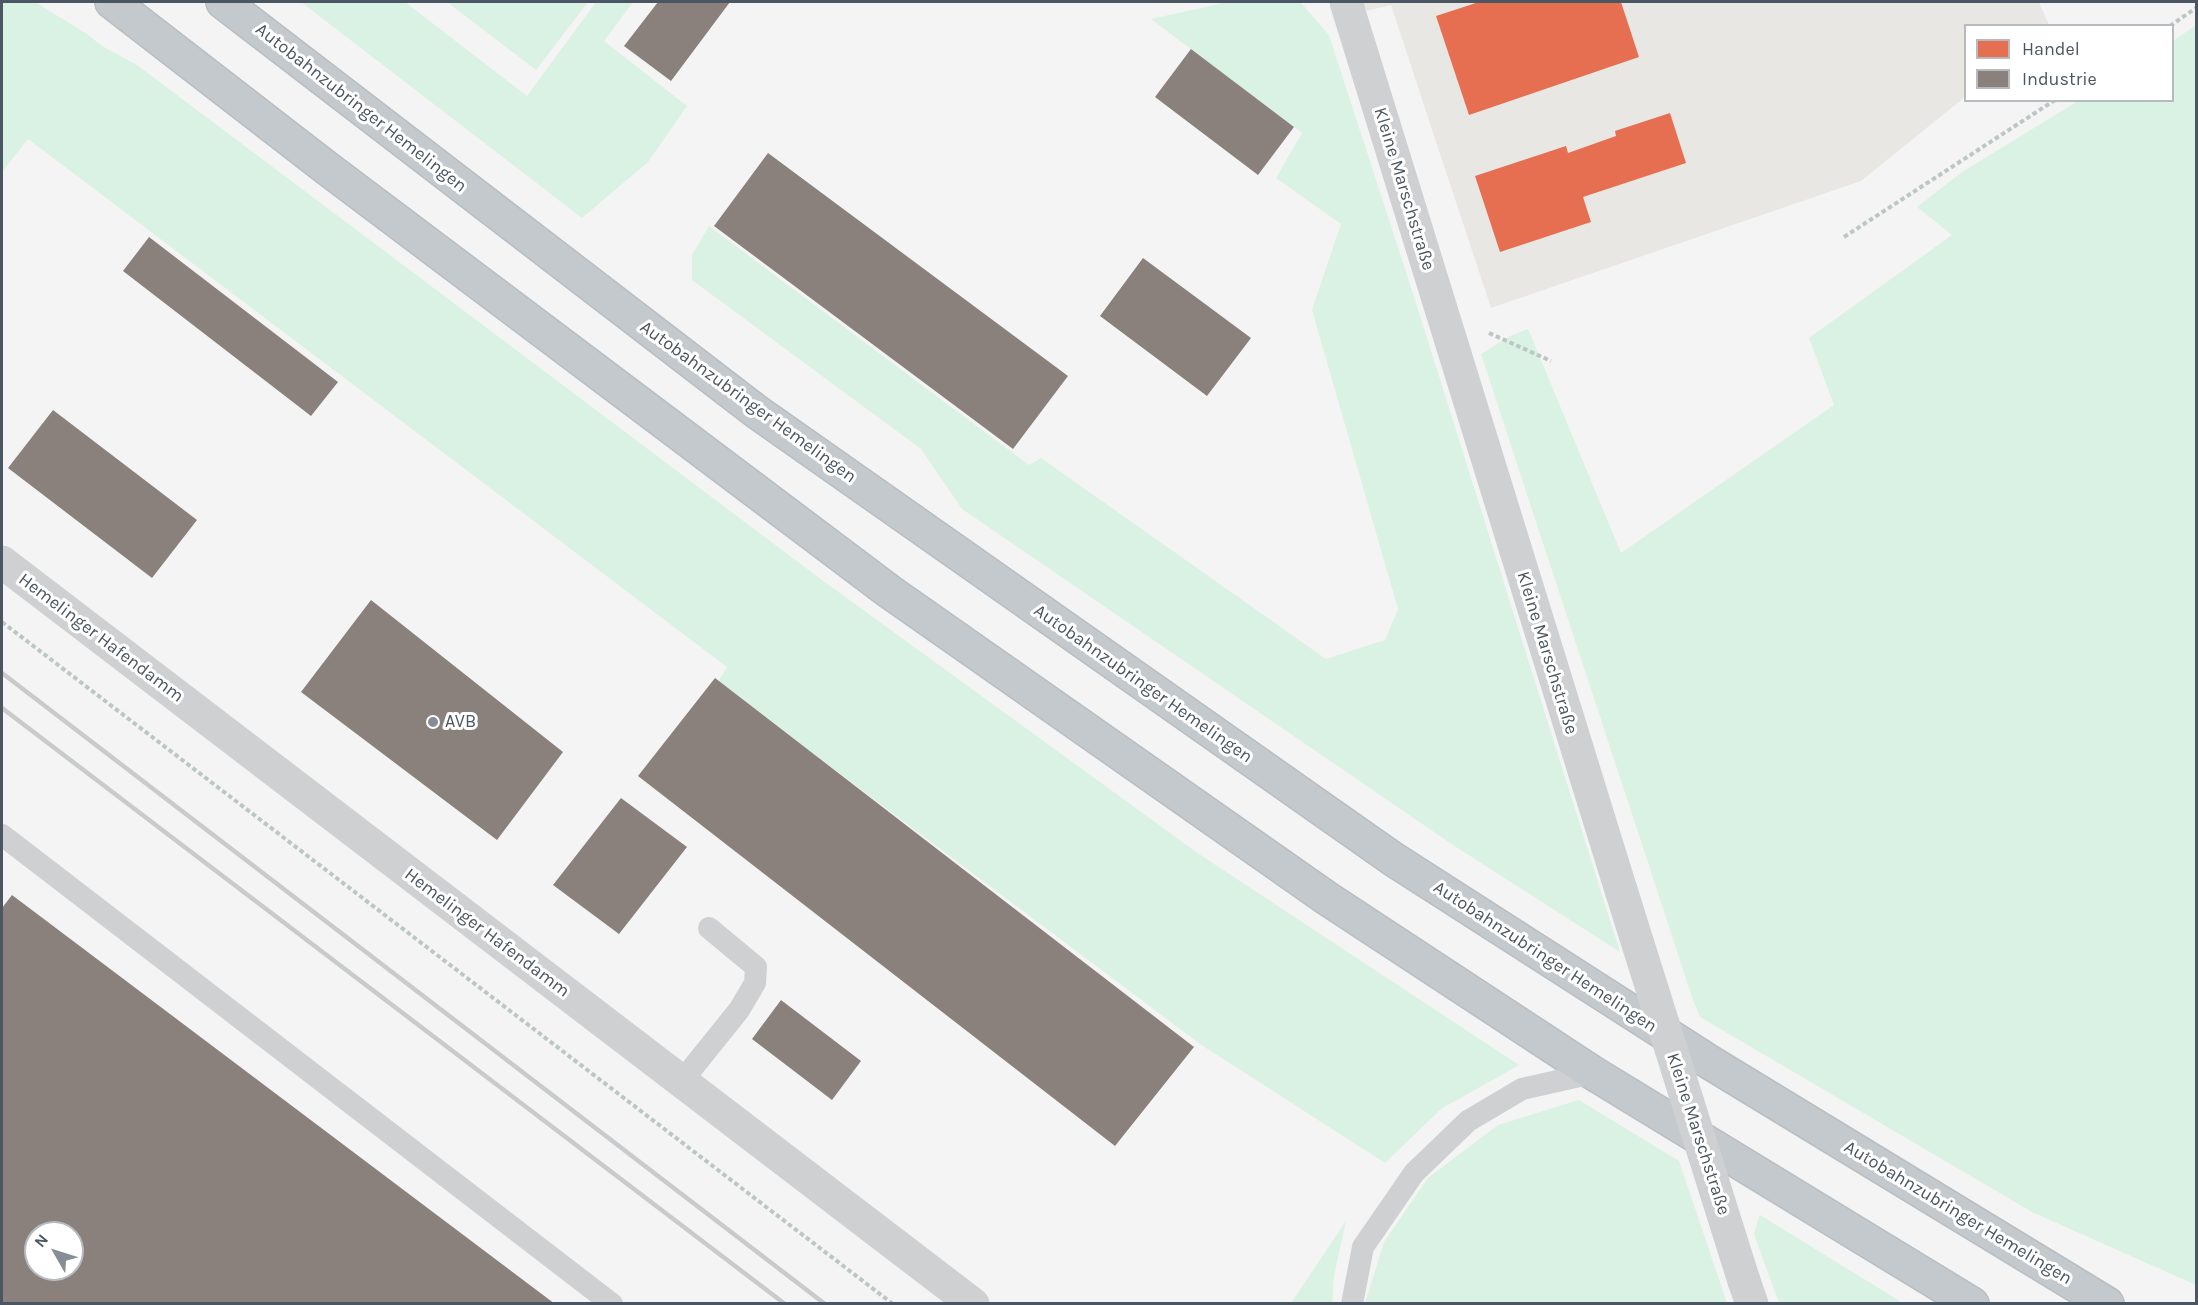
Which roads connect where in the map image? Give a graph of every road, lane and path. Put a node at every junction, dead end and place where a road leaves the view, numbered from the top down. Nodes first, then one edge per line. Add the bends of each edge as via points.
1 (112, 2) edge
2 (223, 2) edge
3 (1346, 2) edge
4 (2196, 8) edge
5 (2173, 24) edge
6 (2052, 102) edge
7 (1844, 237) dead end
8 (1442, 312) junction
9 (1551, 361) dead end
10 (2, 562) edge
11 (2, 622) edge
12 (2, 835) edge
13 (709, 928) dead end
14 (1593, 1073) junction
15 (682, 1081) junction
16 (1748, 1292) edge
17 (612, 1304) edge
18 (893, 1304) edge
19 (973, 1304) edge
20 (1352, 1304) edge
21 (1972, 1304) edge
22 (2107, 1304) edge

1 - 14 highway via 891,592 1328,899
2 - 22 highway, Autobahnzubringer Hemelingen via 757,412 1394,859 1711,1063
3 - 8 street, Kleine Marschstraße
4 - 5 path
6 - 7 path
8 - 9 path
8 - 16 street, Kleine Marschstraße, bridge
10 - 15 street, Hemelinger Hafendamm
11 - 18 path
12 - 17 lane
13 - 15 lane via 756,967 755,983 739,1010
14 - 20 lane via 1522,1089 1468,1121 1414,1173 1363,1247
14 - 21 highway
15 - 19 street, Hemelinger Hafendamm

